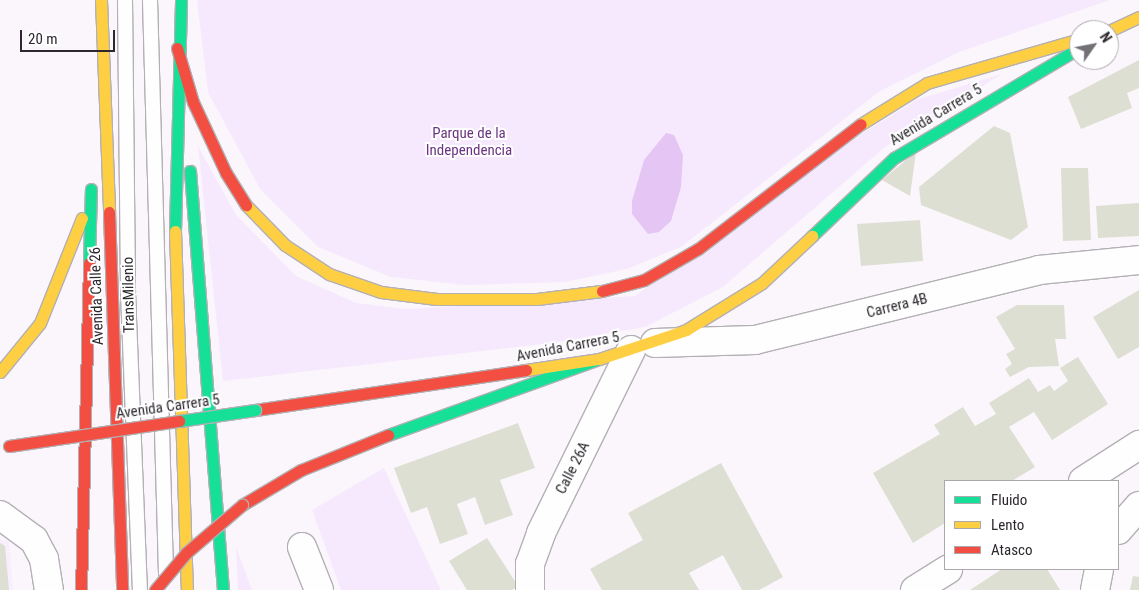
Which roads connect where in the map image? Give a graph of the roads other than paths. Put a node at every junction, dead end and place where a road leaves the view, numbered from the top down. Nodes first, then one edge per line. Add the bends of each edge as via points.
1 (100, 0) edge
2 (125, 0) edge
3 (150, 0) edge
4 (180, 0) edge
5 (1139, 17) edge
6 (1119, 26) edge
7 (1069, 42) edge
8 (177, 48) junction
9 (1069, 54) edge
10 (93, 146) dead end
11 (1139, 260) edge
12 (642, 346) junction
13 (600, 359) junction
14 (0, 372) edge
15 (1139, 446) edge
16 (5, 447) edge
17 (1086, 480) edge
18 (1139, 506) edge
19 (10, 520) edge
20 (1119, 529) edge
21 (302, 548) dead end
22 (946, 570) edge
23 (1099, 570) edge
24 (48, 590) edge
25 (81, 590) edge
26 (122, 590) edge
27 (140, 590) edge
28 (155, 590) edge
29 (166, 590) edge
30 (187, 590) edge
31 (223, 590) edge
32 (319, 590) edge
33 (530, 590) edge
34 (915, 590) edge
35 (1095, 590) edge

1 - 10 main road, Avenida Calle 26
1 - 26 main road, Avenida Calle 26
2 - 27 lane, TransMilenio via 128,292
3 - 29 lane, TransMilenio
4 - 8 main road
5 - 6 main road
7 - 8 main road via 927,83 881,108 698,249 644,280 599,292 537,298 437,299 381,292 329,274 284,245 248,207 226,173 193,102
8 - 30 main road via 173,284
8 - 31 main road via 202,283
9 - 12 main road, Avenida Carrera 5 via 894,158 762,283 718,313
11 - 12 street, Carrera 4B via 1039,270 755,340
12 - 13 main road, Avenida Carrera 5
12 - 33 street, Calle 26A via 541,533 530,564
13 - 16 main road, Avenida Carrera 5, bridge
13 - 28 main road, bridge via 351,448 300,470 242,505 186,553
14 - 25 main road, Avenida Calle 26 via 23,348 57,288 91,180
15 - 17 street
18 - 20 street
19 - 24 street via 44,559
21 - 32 street
22 - 34 street
23 - 35 street

